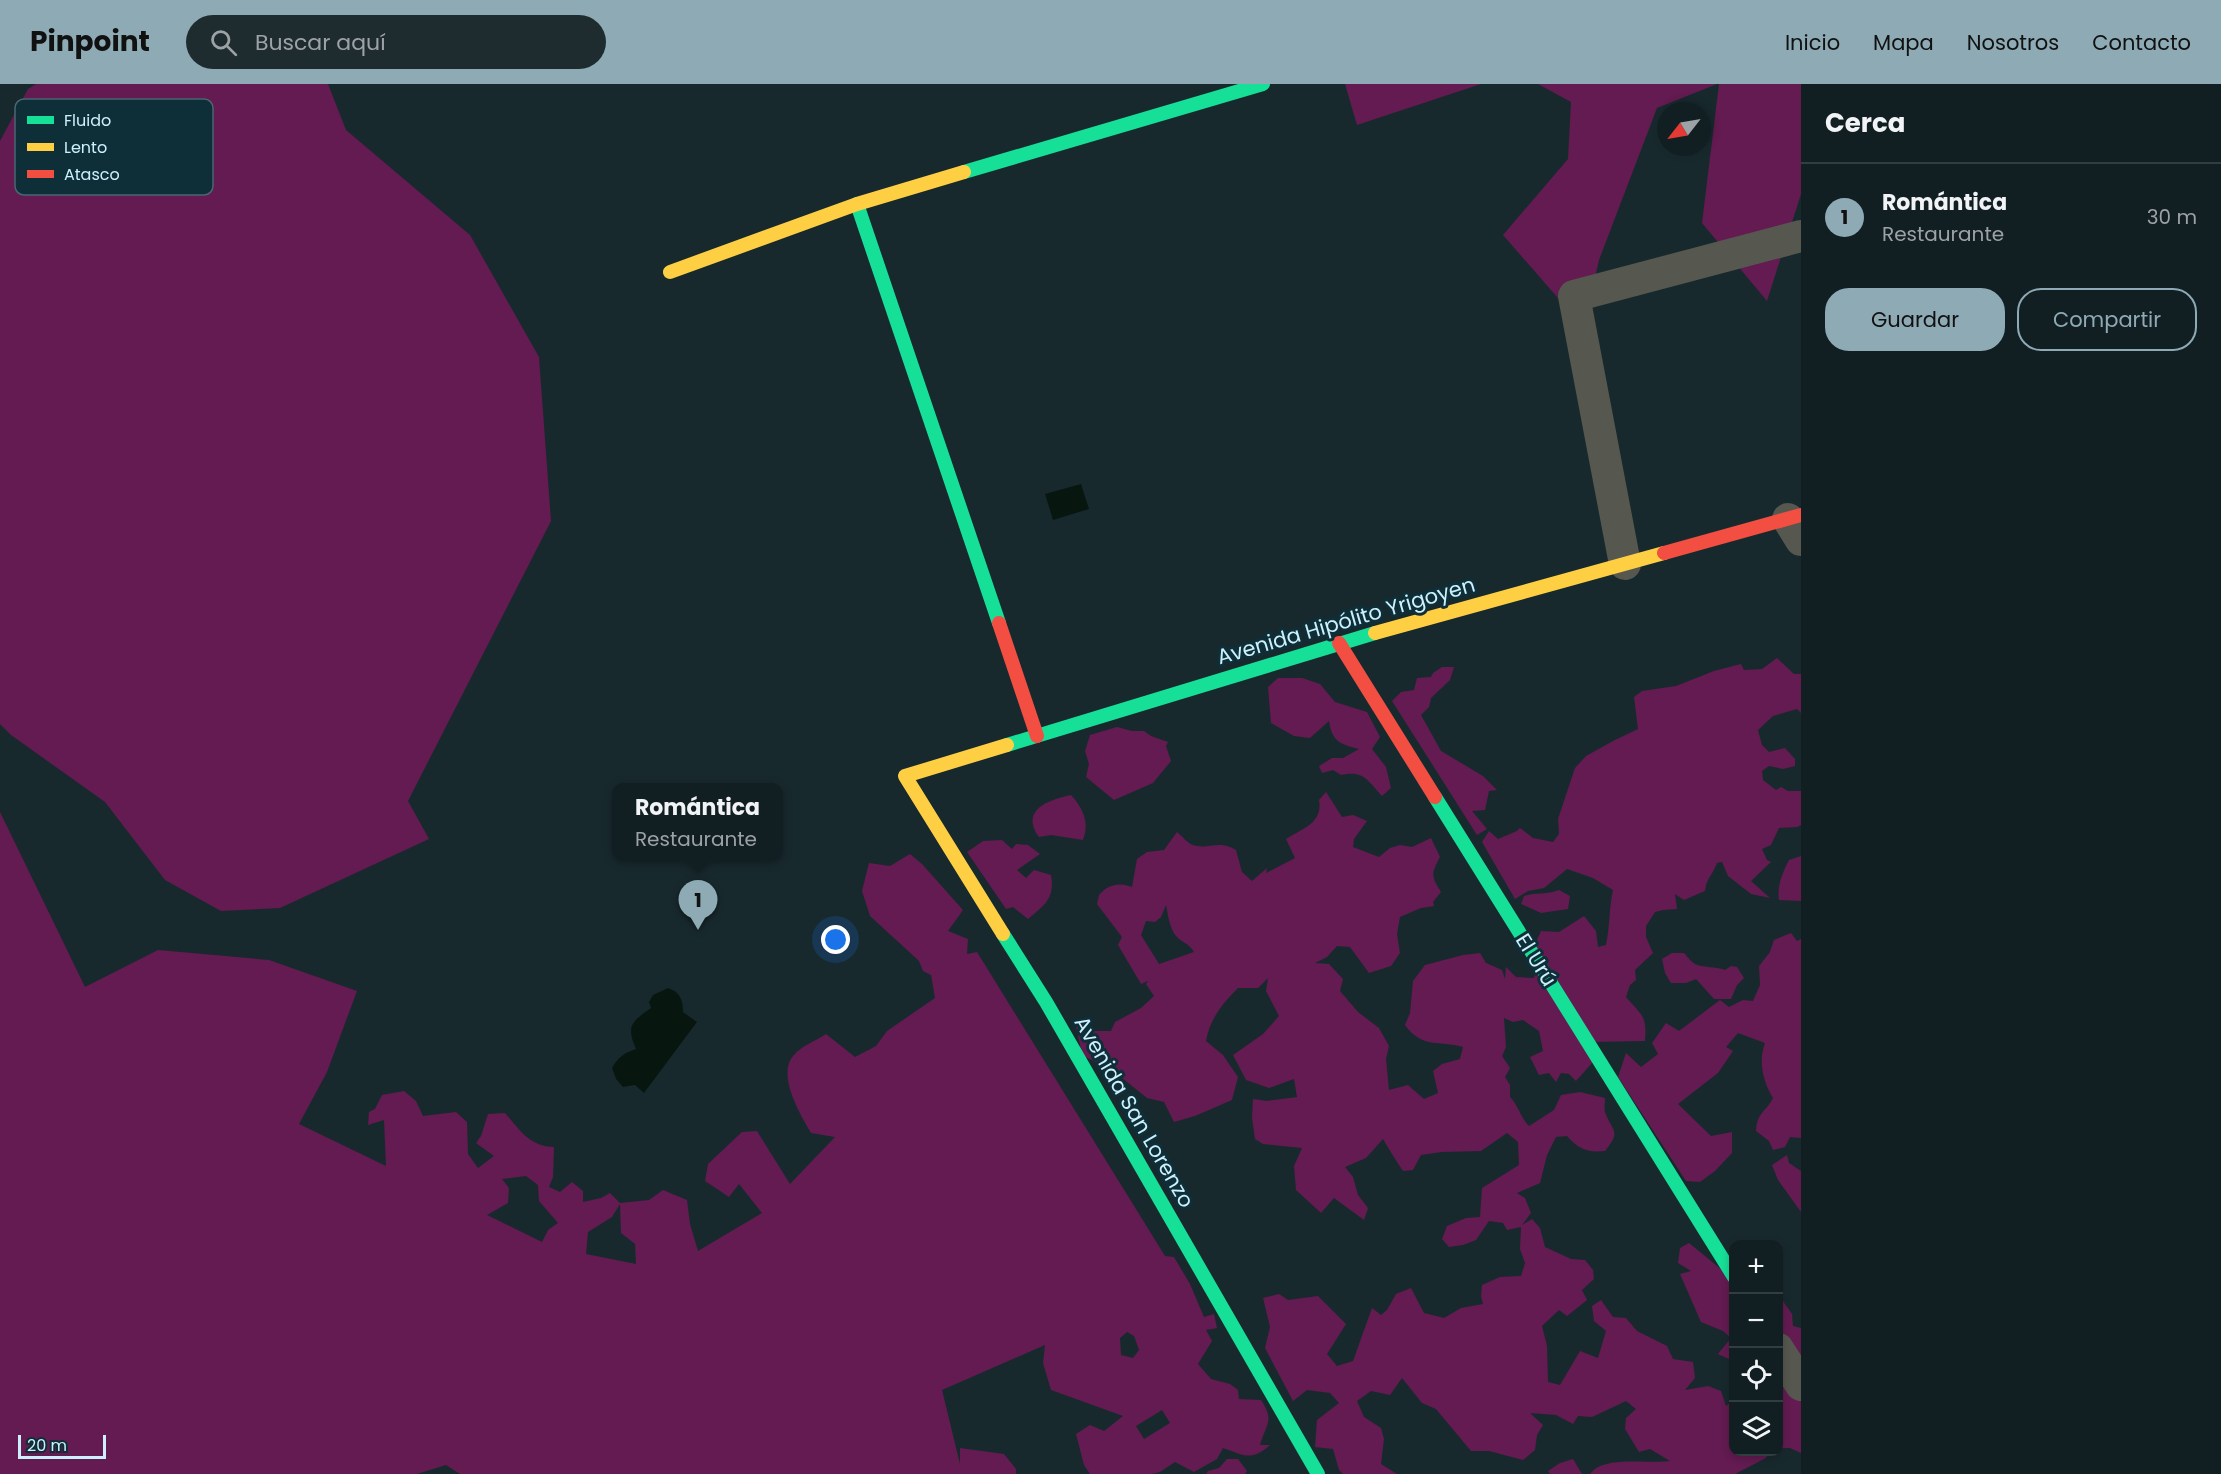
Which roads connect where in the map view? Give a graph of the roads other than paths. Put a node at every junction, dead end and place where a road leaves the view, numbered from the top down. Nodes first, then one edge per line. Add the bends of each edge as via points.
1 (1263, 84) edge
2 (857, 204) junction
3 (1801, 236) edge
4 (670, 272) dead end
5 (1797, 524) edge
6 (1625, 564) junction
7 (1339, 643) junction
8 (1036, 736) junction
9 (904, 776) joint
10 (1729, 1269) edge
11 (1783, 1356) edge
12 (1801, 1386) edge
13 (1318, 1474) edge

1 - 2 street
2 - 4 street
2 - 8 street
3 - 6 street via 1574,297
5 - 6 street, Avenida Hipólito Yrigoyen
6 - 7 street, Avenida Hipólito Yrigoyen
7 - 8 street, Avenida Hipólito Yrigoyen
7 - 10 street, El Urú
8 - 9 street, Avenida Hipólito Yrigoyen
9 - 13 street, Avenida San Lorenzo via 1046,1002
11 - 12 street

